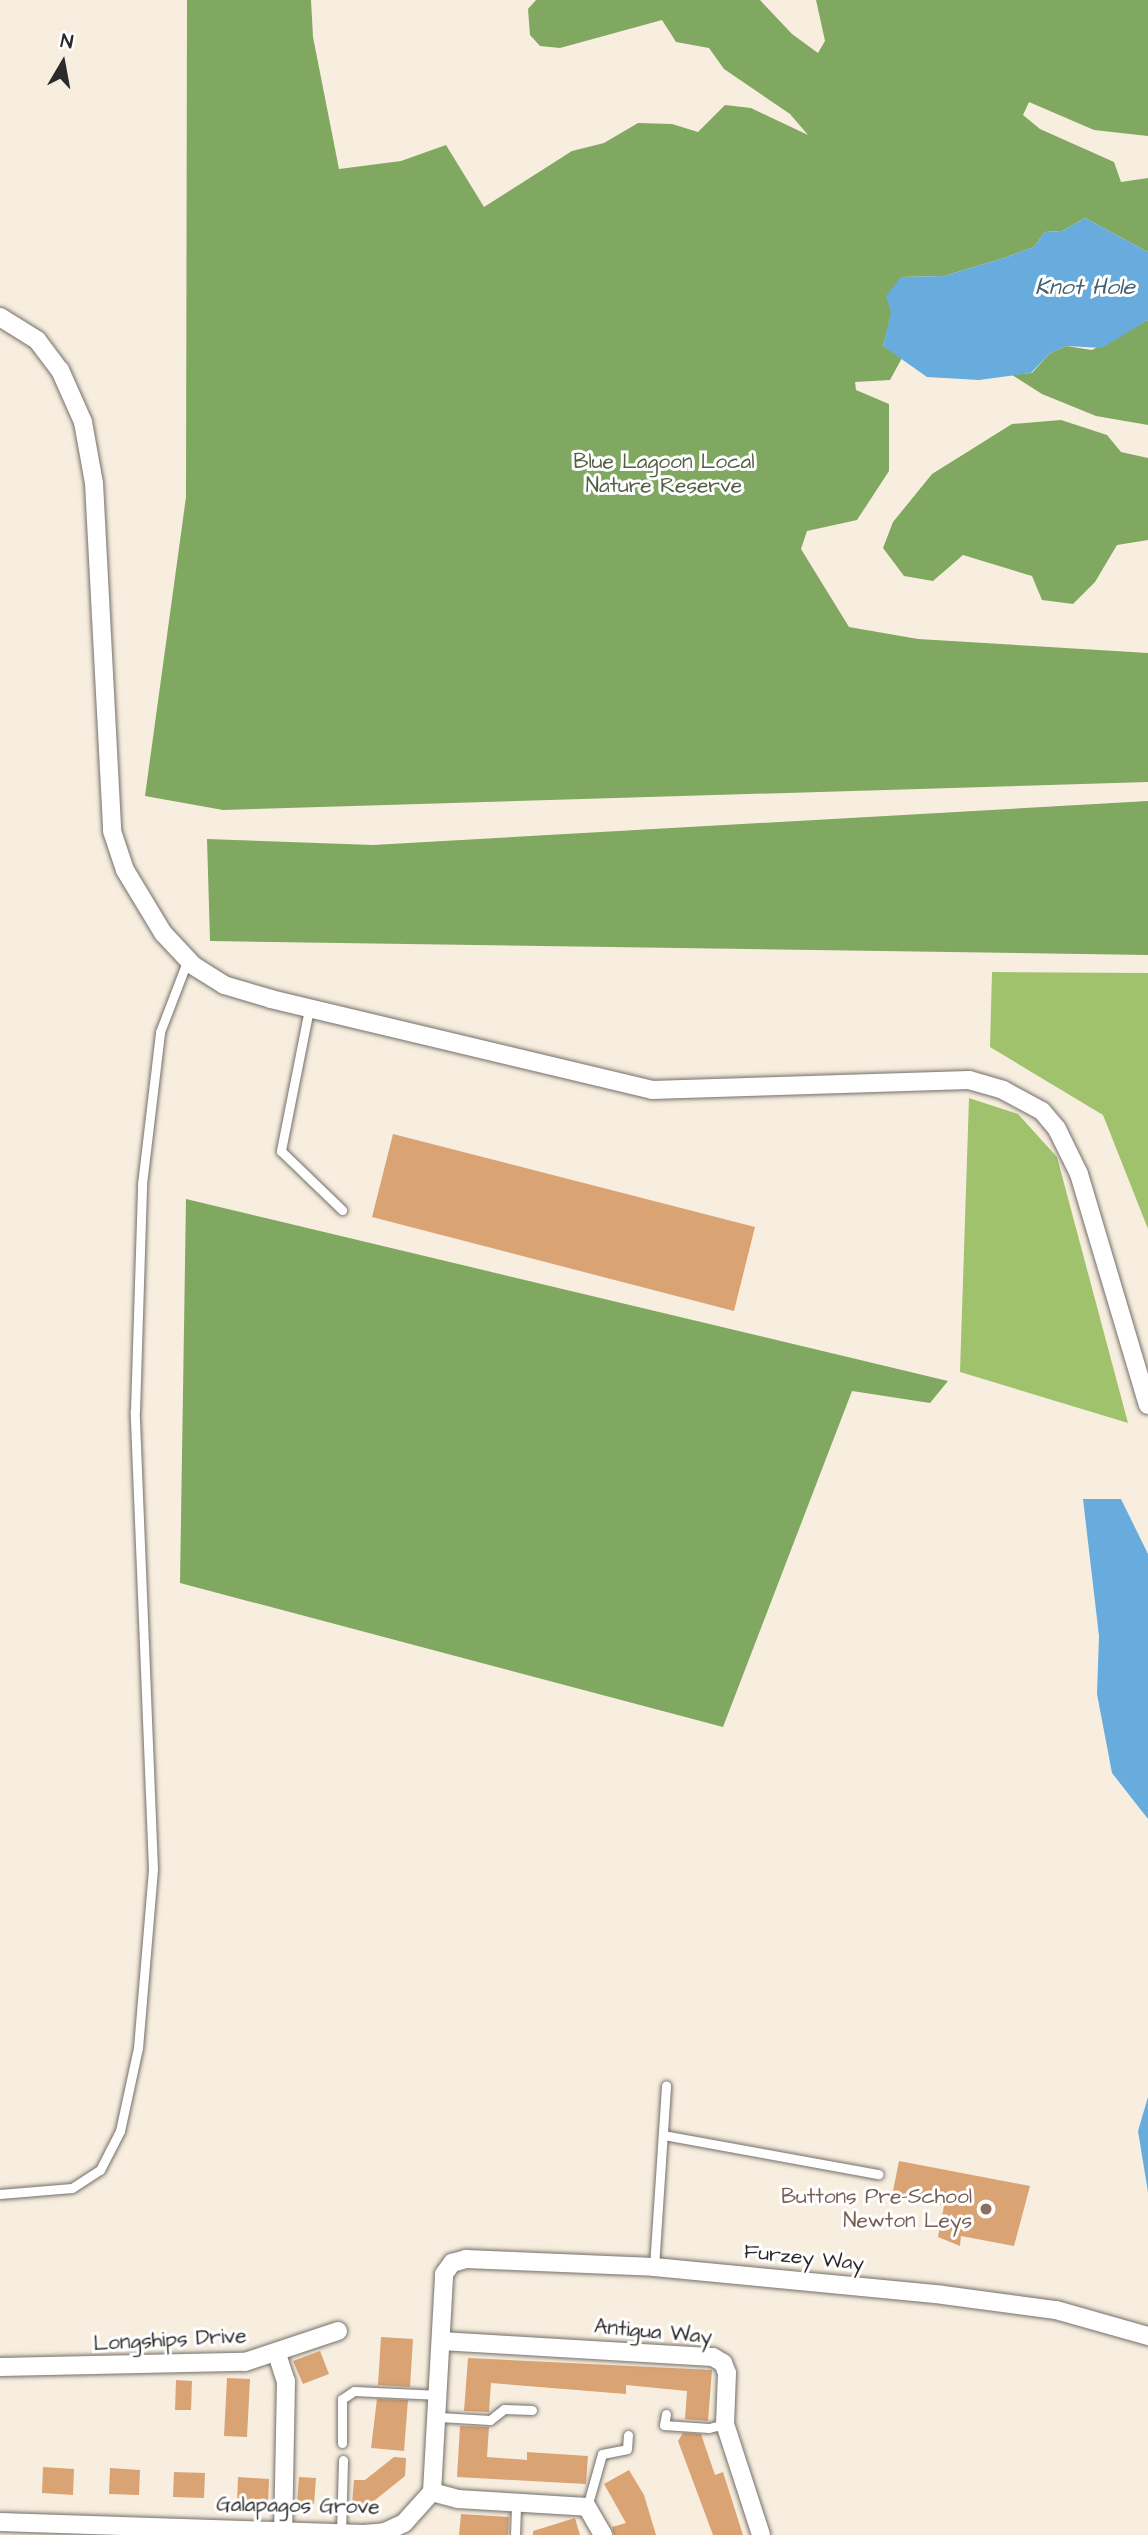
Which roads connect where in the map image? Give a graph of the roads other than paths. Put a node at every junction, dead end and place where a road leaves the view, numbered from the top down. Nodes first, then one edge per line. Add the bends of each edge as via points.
1 (0, 317) edge
2 (188, 959) junction
3 (309, 1009) junction
4 (342, 1210) dead end
5 (1148, 1405) edge
6 (666, 2085) dead end
7 (663, 2135) junction
8 (878, 2174) dead end
9 (0, 2194) edge
10 (654, 2267) junction
11 (338, 2332) dead end
12 (1148, 2336) edge
13 (441, 2341) junction
14 (277, 2354) junction
15 (0, 2367) edge
16 (440, 2395) junction
17 (532, 2410) dead end
18 (666, 2414) dead end
19 (439, 2417) junction
20 (725, 2424) junction
21 (628, 2435) dead end
22 (342, 2443) dead end
23 (343, 2460) dead end
24 (432, 2492) junction
25 (516, 2502) junction
26 (587, 2507) junction
27 (0, 2522) edge
28 (83, 2529) edge
29 (283, 2531) junction
30 (238, 2532) edge
31 (311, 2533) edge
32 (341, 2533) edge
33 (386, 2534) edge
34 (515, 2535) edge
35 (603, 2535) edge
36 (761, 2535) edge

1 - 2 street via 37,340 60,370 83,422 94,483 112,831 131,880 163,933
2 - 3 street via 225,985
2 - 9 lane via 160,1032 142,1184 135,1411 153,1869 138,2048 120,2131 100,2170 72,2188
3 - 4 lane via 281,1151
3 - 5 street via 652,1090 970,1080 1003,1090 1042,1111 1057,1129 1079,1174
6 - 7 lane
7 - 8 lane
7 - 10 lane
10 - 12 street, Furzey Way via 1056,2311
10 - 13 street, Furzey Way via 484,2259 452,2263 444,2274
11 - 14 street, Longships Drive
13 - 16 street
13 - 20 street, Antigua Way via 713,2357 723,2363 727,2373
14 - 15 street, Longships Drive via 244,2362 168,2367
14 - 29 street via 286,2381
16 - 19 street
16 - 22 lane via 354,2391 342,2399
17 - 19 lane via 503,2409 490,2420
18 - 20 lane via 664,2425
19 - 24 street
20 - 36 street, Antigua Way
21 - 26 lane via 627,2449 602,2454
23 - 32 lane
24 - 25 street via 458,2499
24 - 33 street, Galapagos Grove via 418,2511
25 - 26 street
25 - 34 lane
26 - 35 street
27 - 28 street, Galapagos Grove
28 - 30 street, Galapagos Grove
29 - 30 street, Galapagos Grove
29 - 31 street, Galapagos Grove
31 - 32 street, Galapagos Grove
32 - 33 street, Galapagos Grove

